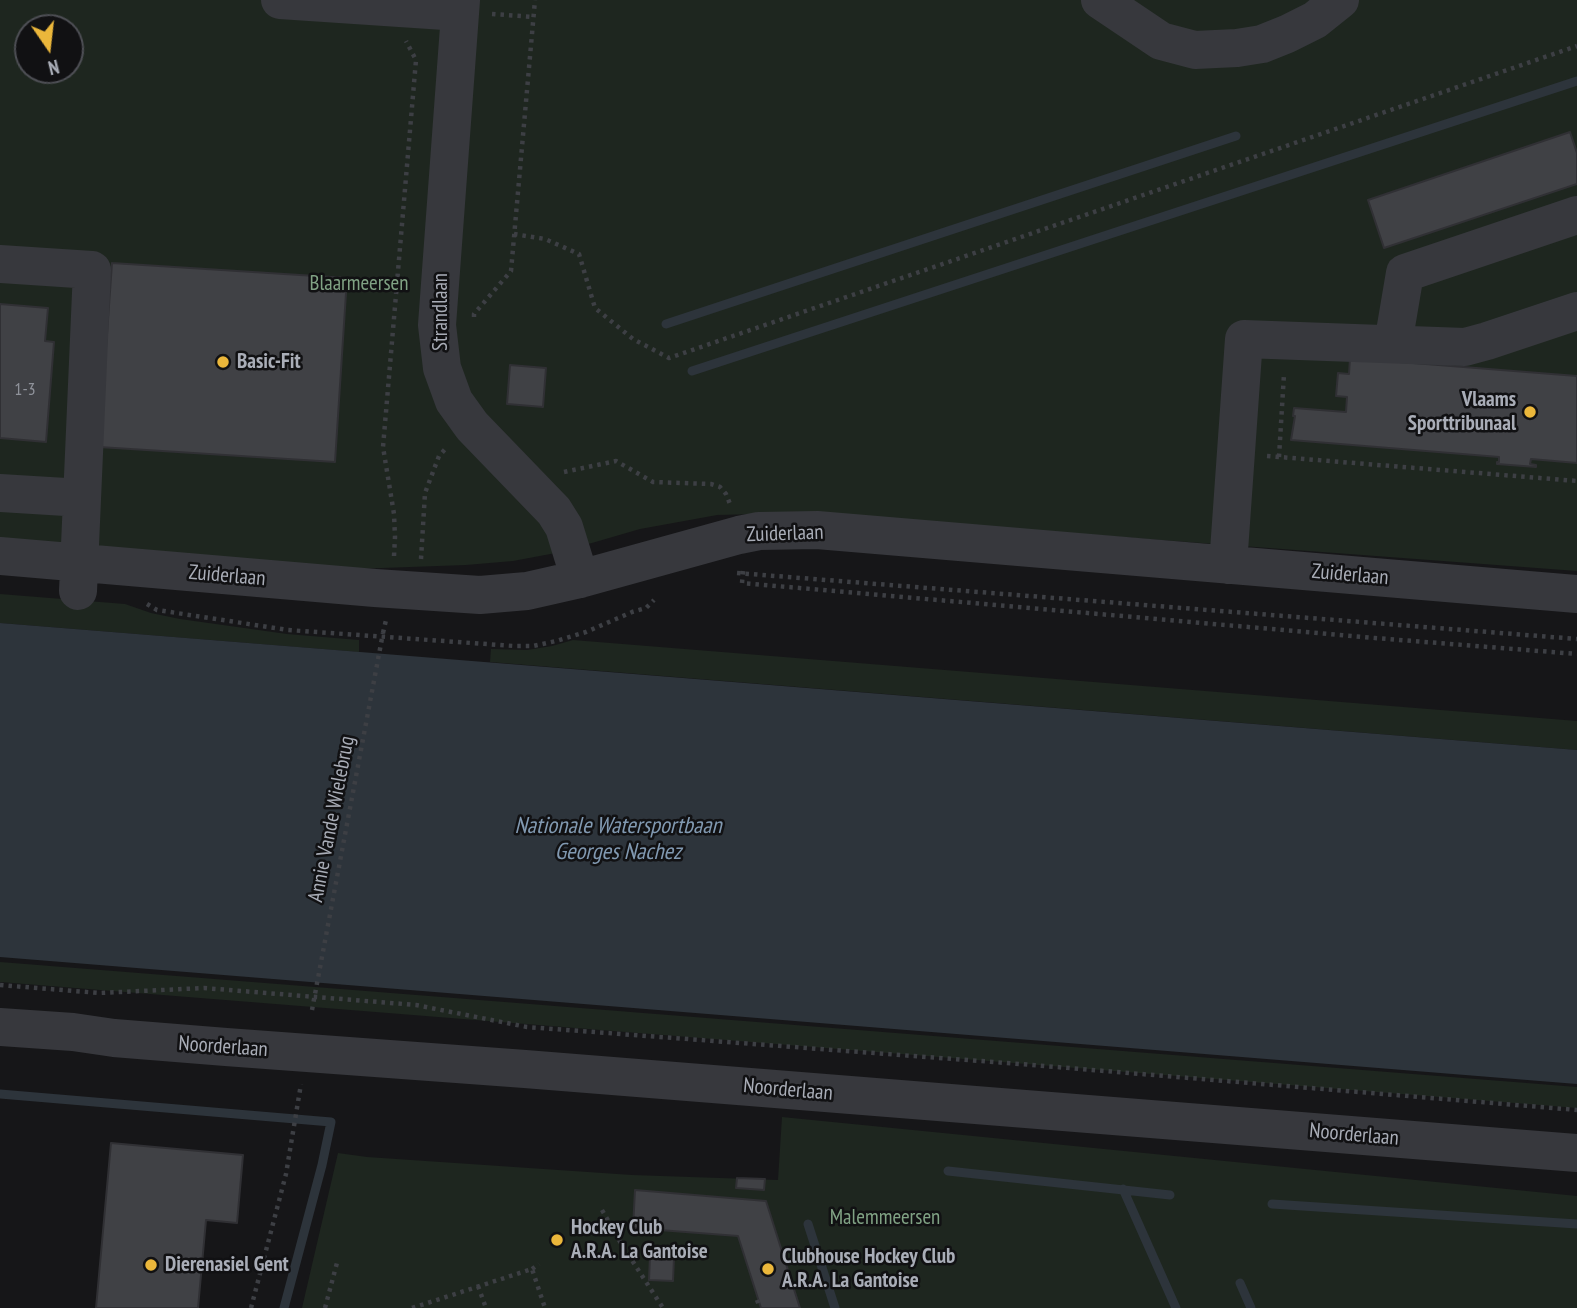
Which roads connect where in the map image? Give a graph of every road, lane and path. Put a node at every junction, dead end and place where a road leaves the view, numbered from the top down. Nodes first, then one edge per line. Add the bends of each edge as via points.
1 (280, 0) edge
2 (535, 0) edge
3 (1100, 0) edge
4 (1340, 0) edge
5 (461, 6) edge
6 (388, 8) junction
7 (1577, 46) edge
8 (1577, 215) edge
9 (514, 234) junction
10 (0, 264) edge
11 (1577, 311) edge
12 (473, 328) dead end
13 (1286, 340) junction
14 (1393, 344) junction
15 (1236, 454) junction
16 (1279, 457) junction
17 (1577, 481) edge
18 (0, 493) edge
19 (82, 498) junction
20 (0, 556) edge
21 (1228, 565) junction
22 (79, 577) junction
23 (580, 579) junction
24 (743, 583) dead end
25 (881, 583) dead end
26 (391, 589) junction
27 (1577, 594) edge
28 (654, 600) dead end
29 (144, 601) dead end
30 (383, 633) dead end
31 (1577, 639) edge
32 (1577, 654) edge
33 (0, 985) edge
34 (313, 1010) dead end
35 (0, 1027) edge
36 (298, 1102) dead end
37 (1577, 1110) edge
38 (1577, 1153) edge
39 (603, 1210) dead end
40 (338, 1259) dead end
41 (540, 1264) dead end
42 (532, 1269) junction
43 (478, 1286) junction
44 (757, 1300) dead end
45 (428, 1306) edge
46 (251, 1308) edge
47 (325, 1308) edge
48 (412, 1308) edge
49 (486, 1308) edge
50 (545, 1308) edge
51 (663, 1308) edge
52 (760, 1308) edge

1 - 6 street
2 - 9 path
3 - 4 street via 1161,41 1195,50 1262,44 1315,20
5 - 6 street
5 - 23 street, Strandlaan via 437,325 442,368 454,401 472,426 554,511 564,527
6 - 26 path via 416,61 383,447 396,537
7 - 9 path via 669,358 633,339 595,308 579,254 545,239
8 - 14 street via 1405,273
9 - 12 path via 511,271 474,314
10 - 19 street via 92,270
11 - 14 street via 1465,347
13 - 14 street
13 - 15 street via 1244,339
13 - 16 path
15 - 16 path
15 - 21 street
16 - 17 path
18 - 19 street
19 - 22 street
20 - 22 street, Zuiderlaan
21 - 23 street, Zuiderlaan via 817,530 759,531
21 - 27 street, Zuiderlaan
22 - 26 street, Zuiderlaan
23 - 26 street, Zuiderlaan via 480,595
24 - 32 path
25 - 31 path
28 - 29 path via 646,608 586,632 533,646 288,630 157,610
30 - 34 path, Annie Vande Wielebrug, bridge
33 - 37 path via 99,993 204,988 416,1005 527,1027
35 - 38 street, Noorderlaan
36 - 46 path via 286,1174
39 - 51 path
40 - 47 path
41 - 42 path
42 - 43 path
42 - 50 path
43 - 45 path
43 - 49 path
44 - 52 path
45 - 48 path

